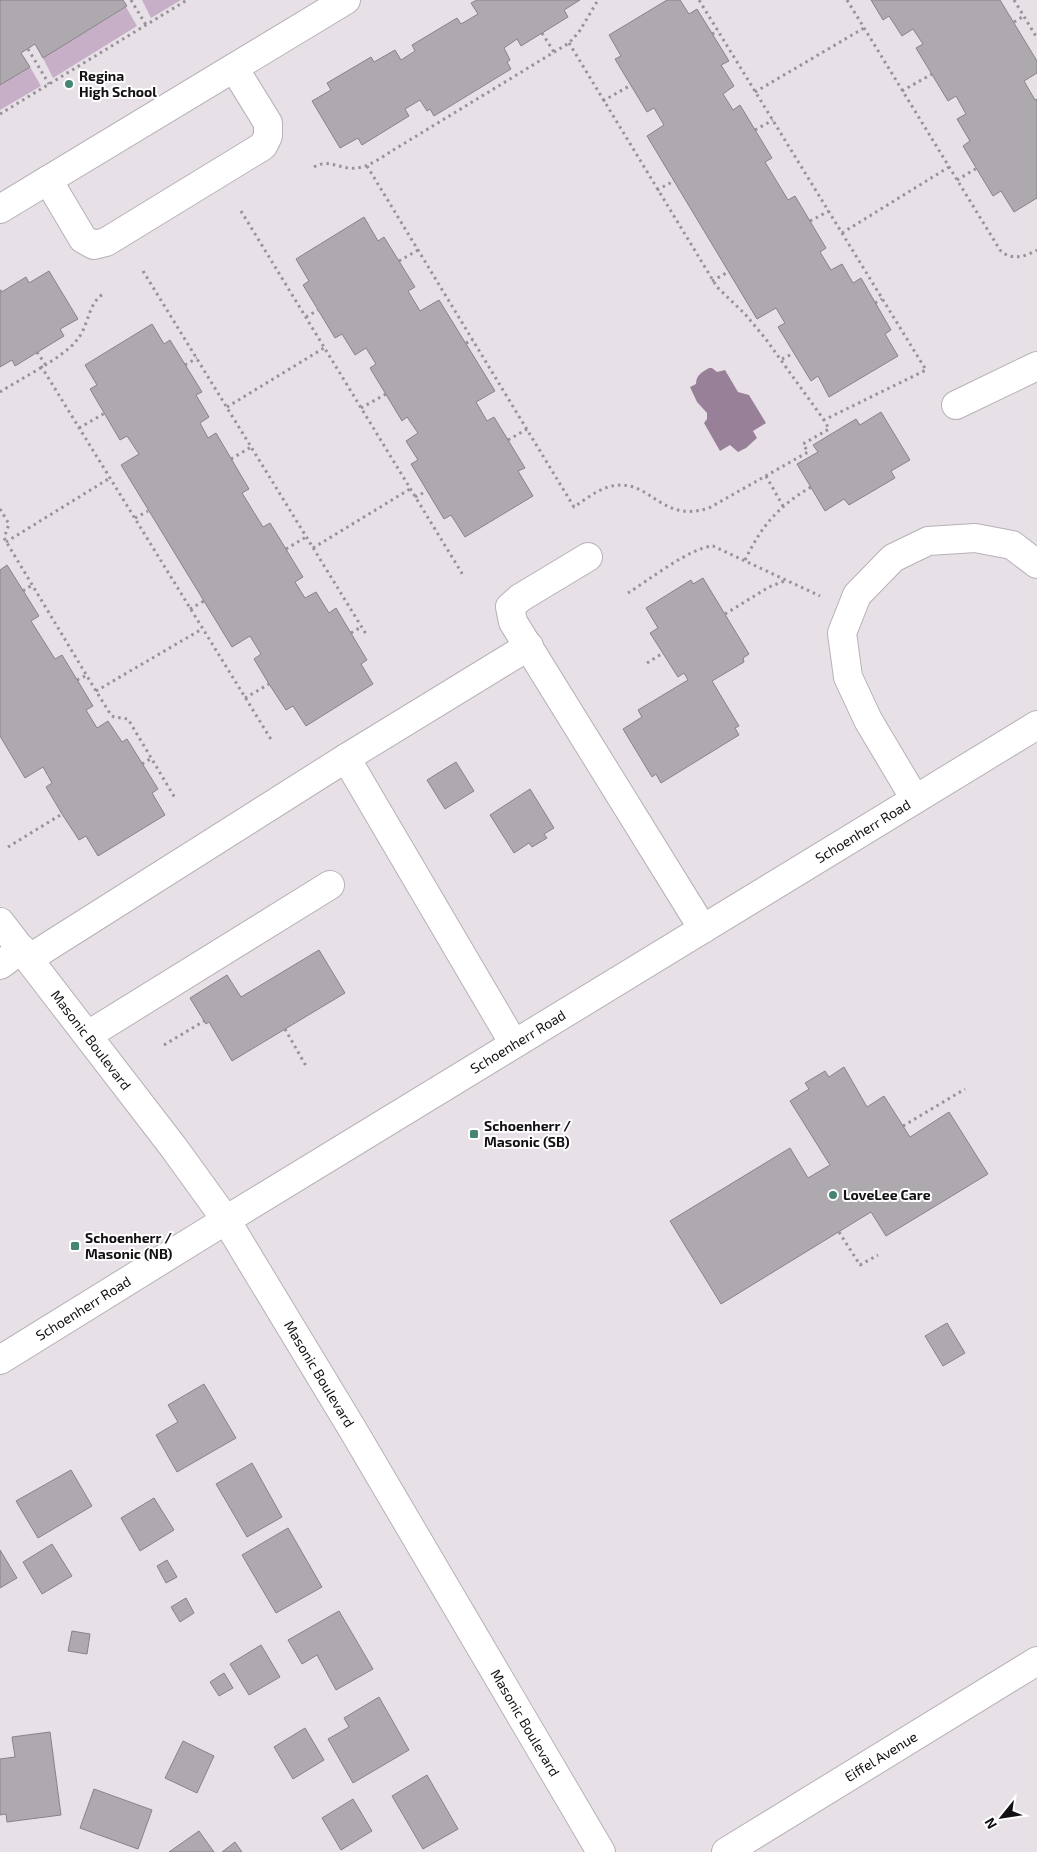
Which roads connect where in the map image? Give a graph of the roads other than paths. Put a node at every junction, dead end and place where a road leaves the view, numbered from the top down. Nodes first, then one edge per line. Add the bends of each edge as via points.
1 (346, 0) edge
2 (234, 68) junction
3 (48, 180) junction
4 (0, 209) edge
5 (1037, 366) edge
6 (956, 405) dead end
7 (588, 557) dead end
8 (1037, 564) edge
9 (528, 646) junction
10 (1037, 725) edge
11 (346, 758) junction
12 (915, 799) junction
13 (330, 885) dead end
14 (0, 922) edge
15 (703, 929) junction
16 (26, 954) junction
17 (0, 965) edge
18 (88, 1035) junction
19 (514, 1044) junction
20 (226, 1220) junction
21 (0, 1360) edge
22 (1037, 1661) edge
23 (601, 1852) edge
24 (726, 1852) edge

1 - 2 street
2 - 3 street
2 - 3 street via 268,123 268,136 263,146 106,242 94,245 83,239
3 - 4 street
5 - 6 street
7 - 9 street via 510,607 513,622
8 - 12 street via 1012,545 975,538 928,541 893,558 857,596 842,633 848,676 868,720
9 - 11 street
9 - 15 street
10 - 12 street, Schoenherr Road
11 - 16 street
11 - 19 street
12 - 15 street, Schoenherr Road
13 - 18 street
14 - 16 street, Masonic Boulevard
15 - 19 street, Schoenherr Road
16 - 17 street
16 - 18 street, Masonic Boulevard
18 - 20 street, Masonic Boulevard
19 - 20 street, Schoenherr Road
20 - 21 street, Schoenherr Road
20 - 23 street, Masonic Boulevard via 354,1430
22 - 24 street, Eiffel Avenue

